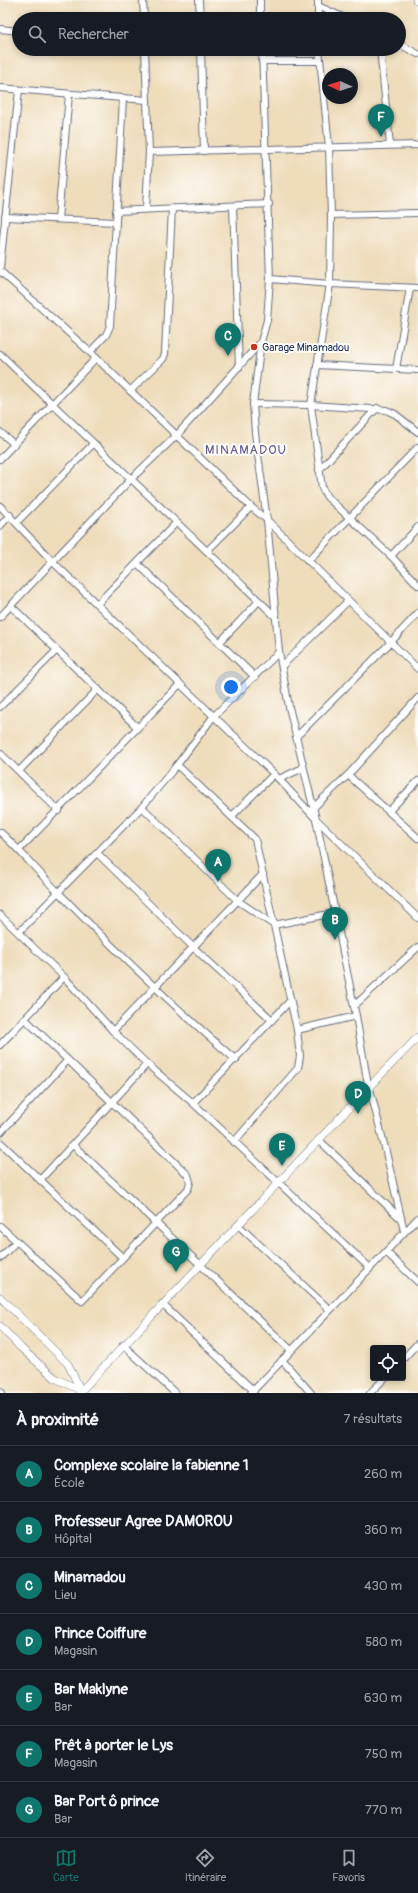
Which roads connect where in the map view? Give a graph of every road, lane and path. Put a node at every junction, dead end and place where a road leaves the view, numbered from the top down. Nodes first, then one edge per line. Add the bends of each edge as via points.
1 (143, 0) edge
2 (199, 0) edge
3 (260, 0) edge
4 (318, 3) edge
5 (144, 12) edge
6 (200, 12) edge
7 (260, 12) edge
8 (334, 12) edge
9 (0, 29) edge
10 (12, 30) edge
11 (406, 48) edge
12 (418, 54) edge
13 (145, 56) edge
14 (201, 56) edge
15 (262, 56) edge
16 (320, 56) edge
17 (381, 56) edge
18 (262, 61) junction
19 (320, 62) junction
20 (0, 88) edge
21 (19, 90) junction
22 (69, 94) junction
23 (123, 99) junction
24 (147, 100) junction
25 (390, 145) junction
26 (418, 145) edge
27 (329, 147) junction
28 (266, 149) junction
29 (204, 151) junction
30 (149, 152) junction
31 (269, 204) junction
32 (233, 206) junction
33 (172, 208) junction
34 (146, 209) junction
35 (116, 211) junction
36 (418, 213) edge
37 (331, 215) junction
38 (5, 217) junction
39 (58, 219) junction
40 (116, 222) junction
41 (0, 267) edge
42 (0, 271) edge
43 (0, 278) edge
44 (9, 279) junction
45 (270, 279) junction
46 (330, 284) junction
47 (410, 288) junction
48 (418, 288) edge
49 (261, 342) junction
50 (90, 352) junction
51 (0, 354) edge
52 (96, 358) junction
53 (317, 365) junction
54 (239, 367) junction
55 (396, 369) junction
56 (418, 370) edge
57 (130, 391) junction
58 (52, 404) junction
59 (254, 404) junction
60 (311, 405) junction
61 (377, 408) junction
62 (0, 432) edge
63 (418, 432) edge
64 (176, 436) junction
65 (14, 444) junction
66 (93, 444) junction
67 (418, 447) edge
68 (0, 459) edge
69 (319, 470) junction
70 (130, 480) junction
71 (0, 506) edge
72 (251, 507) junction
73 (10, 515) junction
74 (349, 518) junction
75 (266, 520) junction
76 (17, 522) junction
77 (176, 523) junction
78 (0, 526) edge
79 (418, 527) edge
80 (207, 551) junction
81 (391, 556) junction
82 (308, 561) junction
83 (53, 562) junction
84 (138, 564) junction
85 (418, 585) edge
86 (259, 601) junction
87 (348, 601) junction
88 (97, 604) junction
89 (11, 606) junction
90 (418, 612) edge
91 (0, 617) edge
92 (276, 617) junction
93 (220, 642) junction
94 (391, 642) junction
95 (56, 651) junction
96 (279, 652) junction
97 (282, 666) junction
98 (418, 669) edge
99 (255, 677) junction
100 (180, 684) junction
101 (98, 689) junction
102 (418, 698) edge
103 (0, 707) edge
104 (213, 717) junction
105 (137, 727) junction
106 (296, 738) junction
107 (0, 753) edge
108 (177, 765) junction
109 (303, 768) junction
110 (19, 771) junction
111 (274, 774) junction
112 (348, 775) junction
113 (279, 779) junction
114 (418, 781) edge
115 (142, 806) junction
116 (313, 808) junction
117 (59, 811) junction
118 (389, 811) junction
119 (232, 816) junction
120 (316, 818) junction
121 (0, 832) edge
122 (418, 838) edge
123 (19, 850) junction
124 (98, 854) junction
125 (263, 874) junction
126 (58, 892) junction
127 (238, 902) junction
128 (334, 913) junction
129 (0, 915) edge
130 (418, 918) edge
131 (274, 925) junction
132 (19, 932) junction
133 (193, 947) junction
134 (418, 947) edge
135 (64, 977) junction
136 (155, 988) junction
137 (290, 1001) junction
138 (354, 1006) junction
139 (356, 1016) junction
140 (25, 1019) junction
141 (272, 1020) junction
142 (297, 1030) junction
143 (114, 1031) junction
144 (418, 1037) edge
145 (0, 1045) edge
146 (236, 1060) junction
147 (67, 1061) junction
148 (147, 1064) junction
149 (369, 1088) junction
150 (193, 1103) junction
151 (111, 1104) junction
152 (0, 1133) edge
153 (319, 1140) junction
154 (0, 1142) edge
155 (234, 1142) junction
156 (73, 1145) junction
157 (40, 1180) junction
158 (280, 1182) junction
159 (418, 1218) edge
160 (401, 1219) junction
161 (156, 1222) junction
162 (238, 1225) junction
163 (0, 1226) edge
164 (404, 1232) junction
165 (16, 1242) junction
166 (386, 1252) junction
167 (122, 1257) junction
168 (0, 1258) edge
169 (199, 1265) junction
170 (370, 1268) junction
171 (418, 1282) edge
172 (0, 1297) edge
173 (162, 1304) junction
174 (330, 1310) junction
175 (0, 1326) edge
176 (418, 1343) edge
177 (123, 1345) junction
178 (292, 1350) junction
179 (406, 1356) edge
180 (282, 1360) junction
181 (382, 1381) edge
182 (0, 1391) edge
183 (81, 1392) edge
184 (252, 1392) edge
185 (2, 1393) edge
186 (175, 1393) edge
187 (311, 1393) edge
188 (370, 1393) edge

1 - 5 street
2 - 6 street
3 - 7 street
4 - 8 street
9 - 10 street
11 - 12 street
13 - 24 street
14 - 29 street
15 - 18 street
16 - 19 street
17 - 25 street
18 - 19 street
18 - 28 street
19 - 27 street
20 - 21 street
21 - 22 street
21 - 38 street
22 - 23 street
22 - 39 street
23 - 24 street
23 - 35 street
24 - 30 street
25 - 26 street
25 - 27 street
27 - 28 street
27 - 37 street
28 - 29 street
28 - 31 street
29 - 30 street
30 - 34 street
31 - 32 street
31 - 45 street
32 - 33 street
32 - 54 street
33 - 34 street
33 - 57 street via 165,354
34 - 35 street
35 - 40 street
36 - 37 street
37 - 46 street
38 - 39 street
38 - 41 street
39 - 40 street
40 - 50 street via 109,330
42 - 44 street
43 - 44 street
44 - 50 street
45 - 46 street
45 - 49 street via 266,327
46 - 47 street
46 - 53 street
47 - 48 street
47 - 55 street
49 - 54 street
49 - 59 street
50 - 52 street
51 - 58 street
52 - 57 street
52 - 58 street
53 - 55 street
53 - 60 street
54 - 64 street
55 - 56 street
57 - 64 street
58 - 65 street
58 - 66 street
59 - 60 street
59 - 75 street
60 - 61 street
60 - 69 street
61 - 63 street via 391,411
61 - 69 street
62 - 65 street
64 - 70 street
64 - 72 street
65 - 68 street
66 - 70 street
66 - 76 street
67 - 74 street
69 - 74 street via 324,493
70 - 77 street
70 - 83 street
71 - 73 street
72 - 75 street
72 - 80 street
73 - 76 street
73 - 78 street
74 - 81 street
74 - 82 street
75 - 82 street
75 - 92 street
76 - 83 street
77 - 80 street
77 - 84 street
79 - 81 street
80 - 86 street
81 - 85 street
82 - 87 street
83 - 88 street
83 - 89 street
84 - 88 street
84 - 93 street
86 - 92 street
86 - 93 street
87 - 94 street
87 - 97 street
88 - 100 street
89 - 91 street
89 - 95 street
90 - 94 street
92 - 96 street
93 - 99 street
94 - 98 street
94 - 106 street
95 - 101 street
95 - 103 street
96 - 97 street
96 - 99 street
97 - 106 street
99 - 104 street
100 - 104 street
100 - 105 street
101 - 105 street
101 - 110 street
102 - 112 street
104 - 108 street
104 - 111 street
105 - 117 street
106 - 109 street
107 - 110 street
108 - 115 street
108 - 119 street
109 - 113 street
109 - 116 street
110 - 117 street
111 - 113 street
111 - 119 street
112 - 116 street
112 - 118 street
113 - 120 street
114 - 118 street
115 - 124 street
115 - 127 street
116 - 120 street
117 - 123 street
118 - 122 street
119 - 125 street via 255,839
120 - 128 street
120 - 130 street
121 - 123 street
123 - 126 street
124 - 126 street
124 - 133 street
125 - 127 street
125 - 131 street
126 - 132 street
126 - 136 street
127 - 131 street
127 - 133 street
128 - 131 street
128 - 138 street
129 - 132 street
131 - 137 street
132 - 135 street
133 - 136 street
133 - 141 street
134 - 138 street
135 - 140 street
135 - 143 street
136 - 143 street
136 - 146 street
137 - 141 street
137 - 142 street
138 - 139 street
139 - 142 street
139 - 149 street
140 - 145 street
140 - 147 street
141 - 146 street
142 - 155 street via 300,1056 298,1068
143 - 148 street
144 - 149 street
146 - 150 street
147 - 151 street
147 - 152 street
148 - 150 street
148 - 151 street
149 - 153 street
149 - 160 street
150 - 155 street
151 - 156 street
151 - 161 street via 189,1179 188,1189
153 - 158 street
153 - 160 street
154 - 157 street
155 - 158 street
156 - 157 street
156 - 161 street
157 - 167 street
158 - 162 street
158 - 170 street
159 - 164 street
160 - 164 street
161 - 167 street
161 - 169 street
162 - 169 street
162 - 174 street
163 - 165 street
164 - 166 street
165 - 167 street via 82,1301
165 - 168 street
166 - 170 street
166 - 171 street
169 - 173 street
169 - 178 street
170 - 174 street
172 - 183 street via 68,1364
173 - 177 street
173 - 184 street
174 - 178 street
175 - 183 street via 55,1378
176 - 179 street
177 - 183 street
177 - 186 street
178 - 180 street
180 - 184 street
180 - 187 street
181 - 188 street
182 - 185 street

